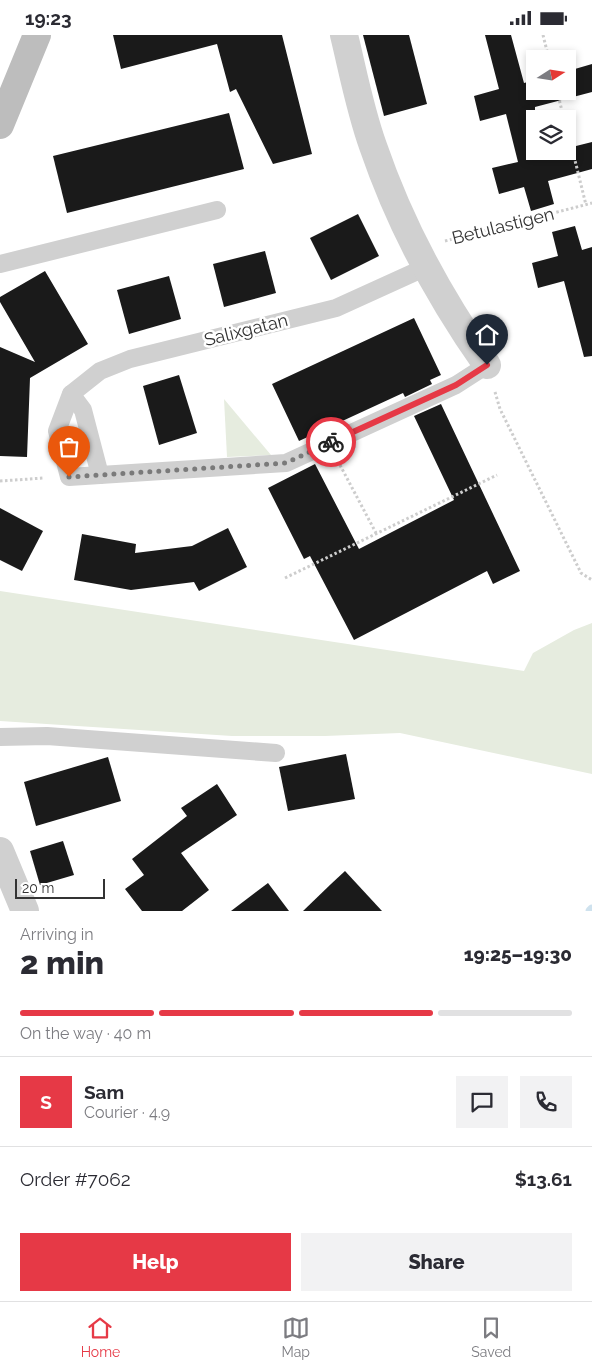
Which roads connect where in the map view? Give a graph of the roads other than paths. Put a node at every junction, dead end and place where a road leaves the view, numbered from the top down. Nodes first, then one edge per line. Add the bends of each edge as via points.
1 (37, 35) edge
2 (344, 35) edge
3 (0, 125) edge
4 (216, 210) dead end
5 (420, 258) junction
6 (0, 264) edge
7 (487, 365) joint
8 (71, 394) junction
9 (100, 475) junction
10 (0, 737) edge
11 (276, 753) dead end
12 (0, 851) edge
13 (25, 911) edge

1 - 3 street
2 - 5 street via 372,145
4 - 6 lane
5 - 7 street via 456,322
5 - 8 lane, Salixgatan via 336,308 130,359 100,371
7 - 9 lane via 456,385 286,463
8 - 9 lane via 83,411
8 - 9 lane via 57,431 69,477
10 - 11 lane via 47,736
12 - 13 street

